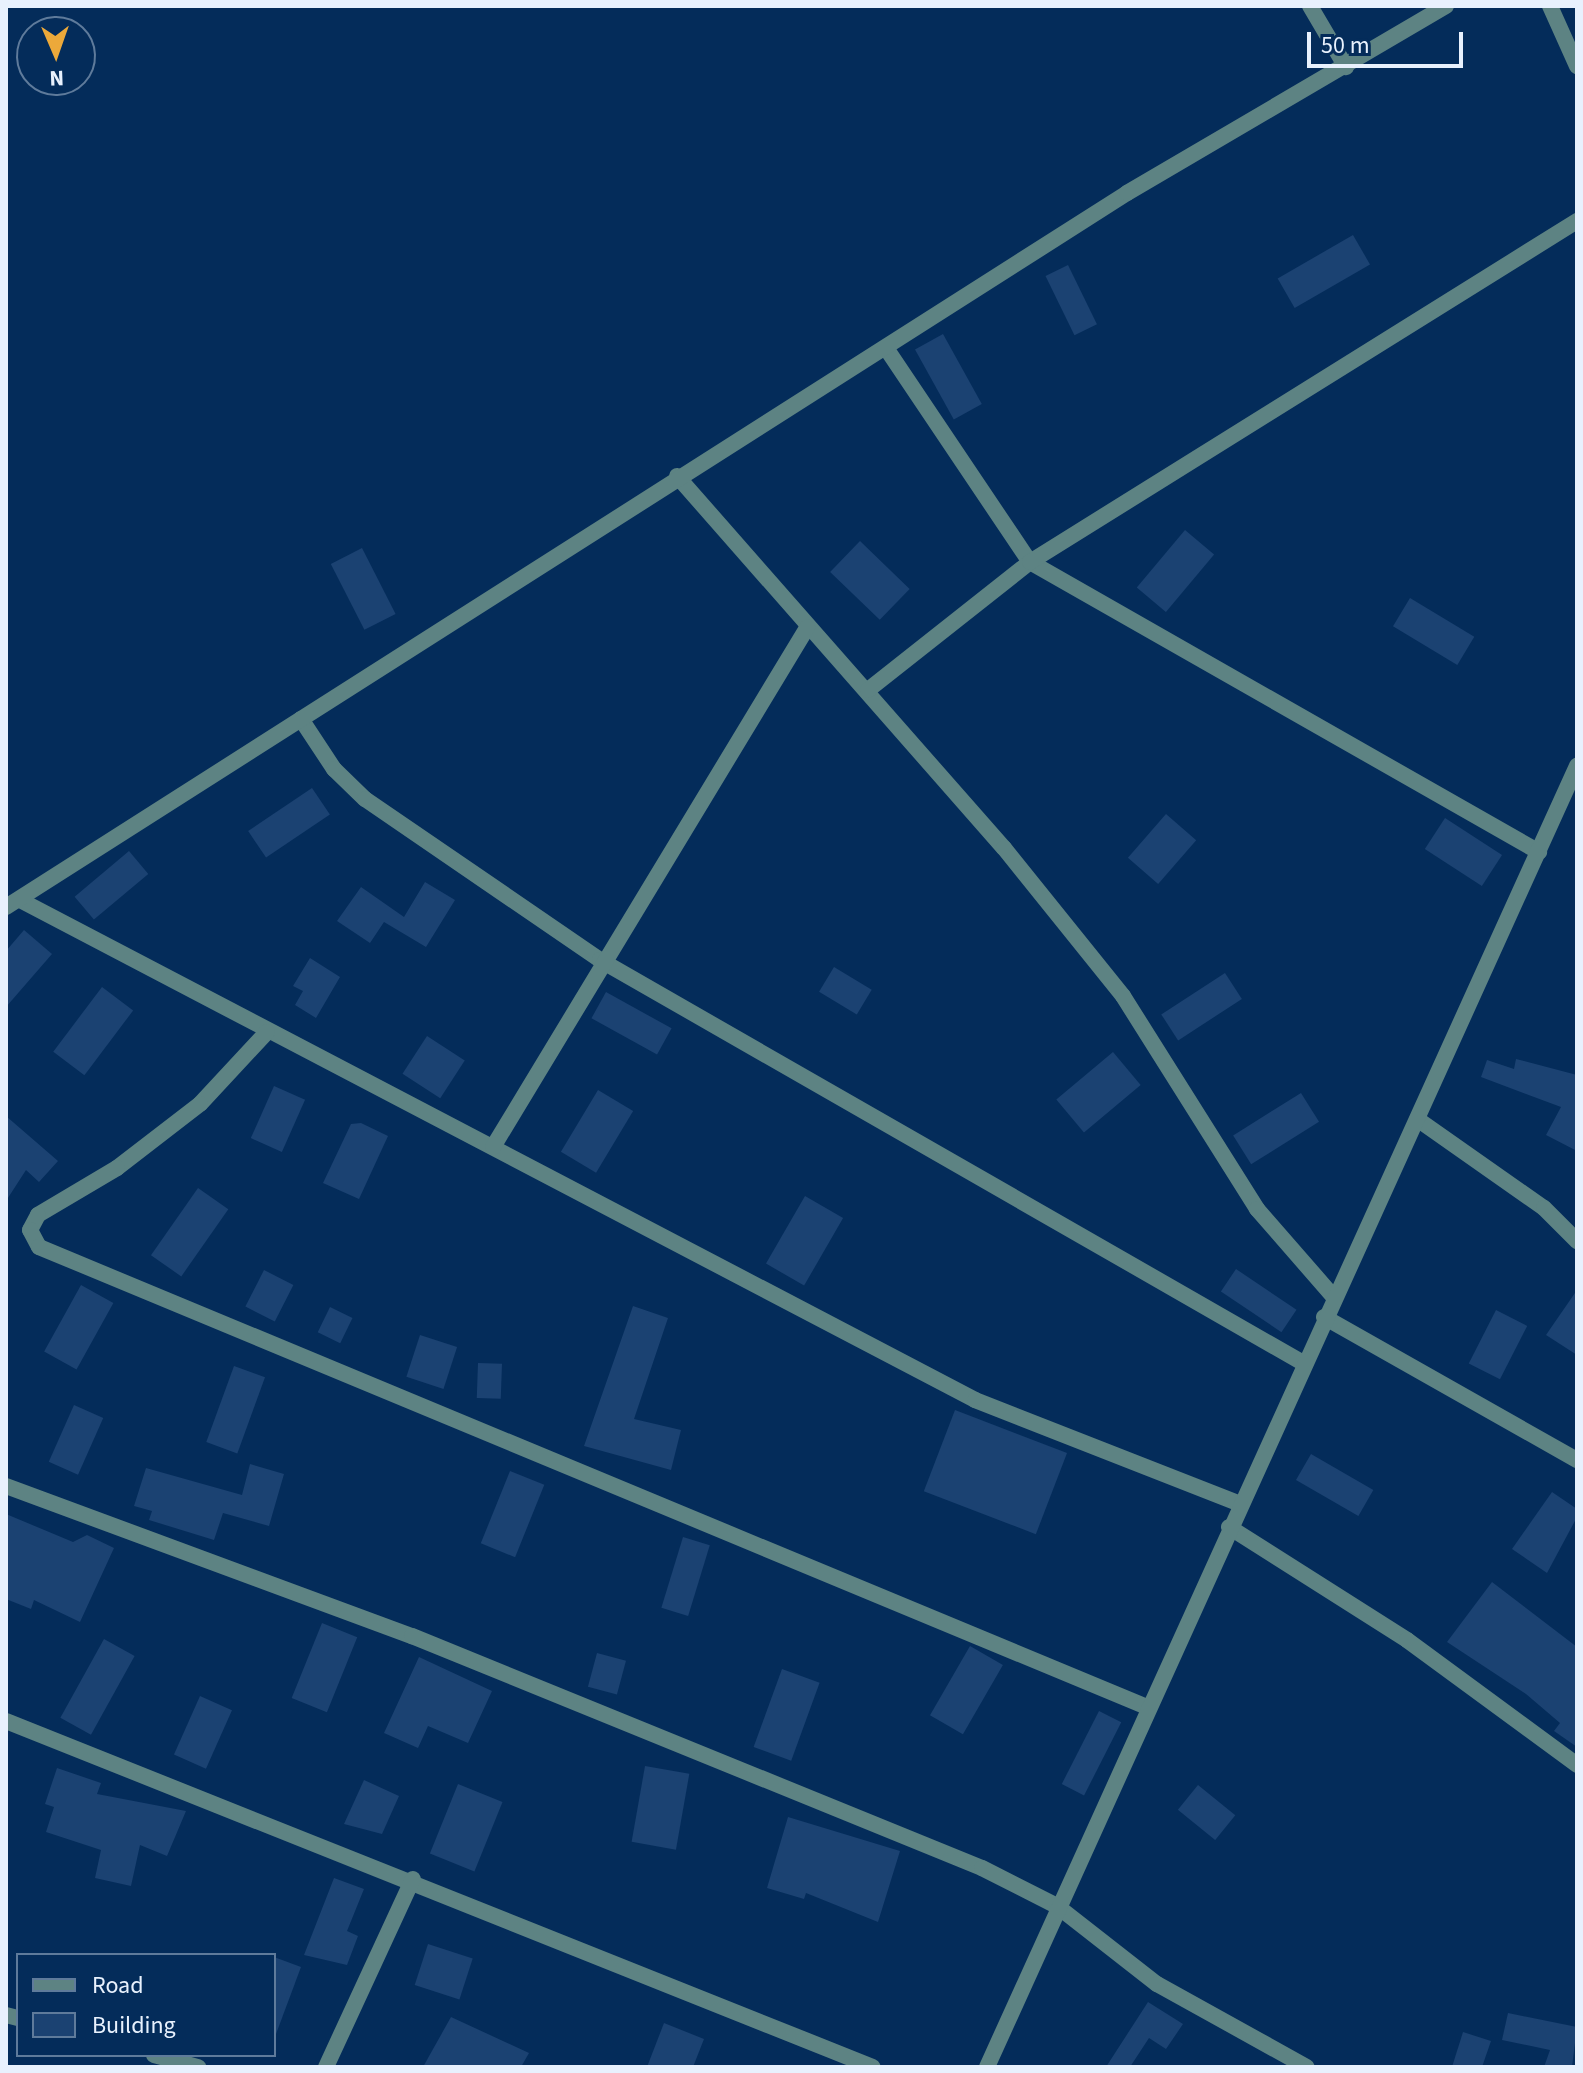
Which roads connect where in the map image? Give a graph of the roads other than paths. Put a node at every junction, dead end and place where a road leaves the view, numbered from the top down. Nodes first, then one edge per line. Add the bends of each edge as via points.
1 (1310, 6) edge
2 (1446, 6) edge
3 (1550, 6) edge
4 (1577, 66) edge
5 (1346, 67) junction
6 (1577, 221) edge
7 (886, 348) junction
8 (677, 476) junction
9 (1030, 562) junction
10 (807, 628) junction
11 (868, 690) junction
12 (301, 719) junction
13 (1577, 766) edge
14 (1539, 852) junction
15 (13, 904) edge
16 (600, 960) junction
17 (267, 1032) junction
18 (1420, 1121) junction
19 (493, 1147) junction
20 (1577, 1241) edge
21 (1333, 1296) junction
22 (1324, 1317) junction
23 (1303, 1363) junction
24 (1577, 1460) edge
25 (6, 1486) edge
26 (1240, 1504) junction
27 (1229, 1527) junction
28 (1147, 1707) junction
29 (6, 1721) edge
30 (1577, 1765) edge
31 (413, 1879) junction
32 (1057, 1906) junction
33 (161, 2057) edge
34 (198, 2067) edge
35 (326, 2067) edge
36 (873, 2067) edge
37 (987, 2067) edge
38 (1307, 2067) edge

1 - 5 street
2 - 5 street
3 - 4 street
5 - 7 street via 1127,193
6 - 9 street
7 - 8 street
7 - 9 street
8 - 10 street
8 - 12 street
9 - 11 street
9 - 14 street
10 - 11 street
10 - 16 street
11 - 21 street via 1123,996 1257,1209
12 - 15 street
12 - 16 street via 334,769 365,799
13 - 14 street
14 - 18 street
15 - 17 street
16 - 19 street
16 - 23 street
17 - 19 street
17 - 28 street via 200,1104 117,1168 38,1215 30,1230 39,1247
18 - 20 street via 1544,1208
18 - 21 street
19 - 26 street via 975,1400
21 - 22 street
22 - 23 street
22 - 24 street
23 - 26 street
25 - 32 street via 412,1636 920,1840
26 - 27 street
27 - 28 street
27 - 30 street via 1407,1640
28 - 32 street
29 - 31 street
31 - 35 street
31 - 36 street
32 - 37 street
32 - 38 street via 1157,1984
33 - 34 street

